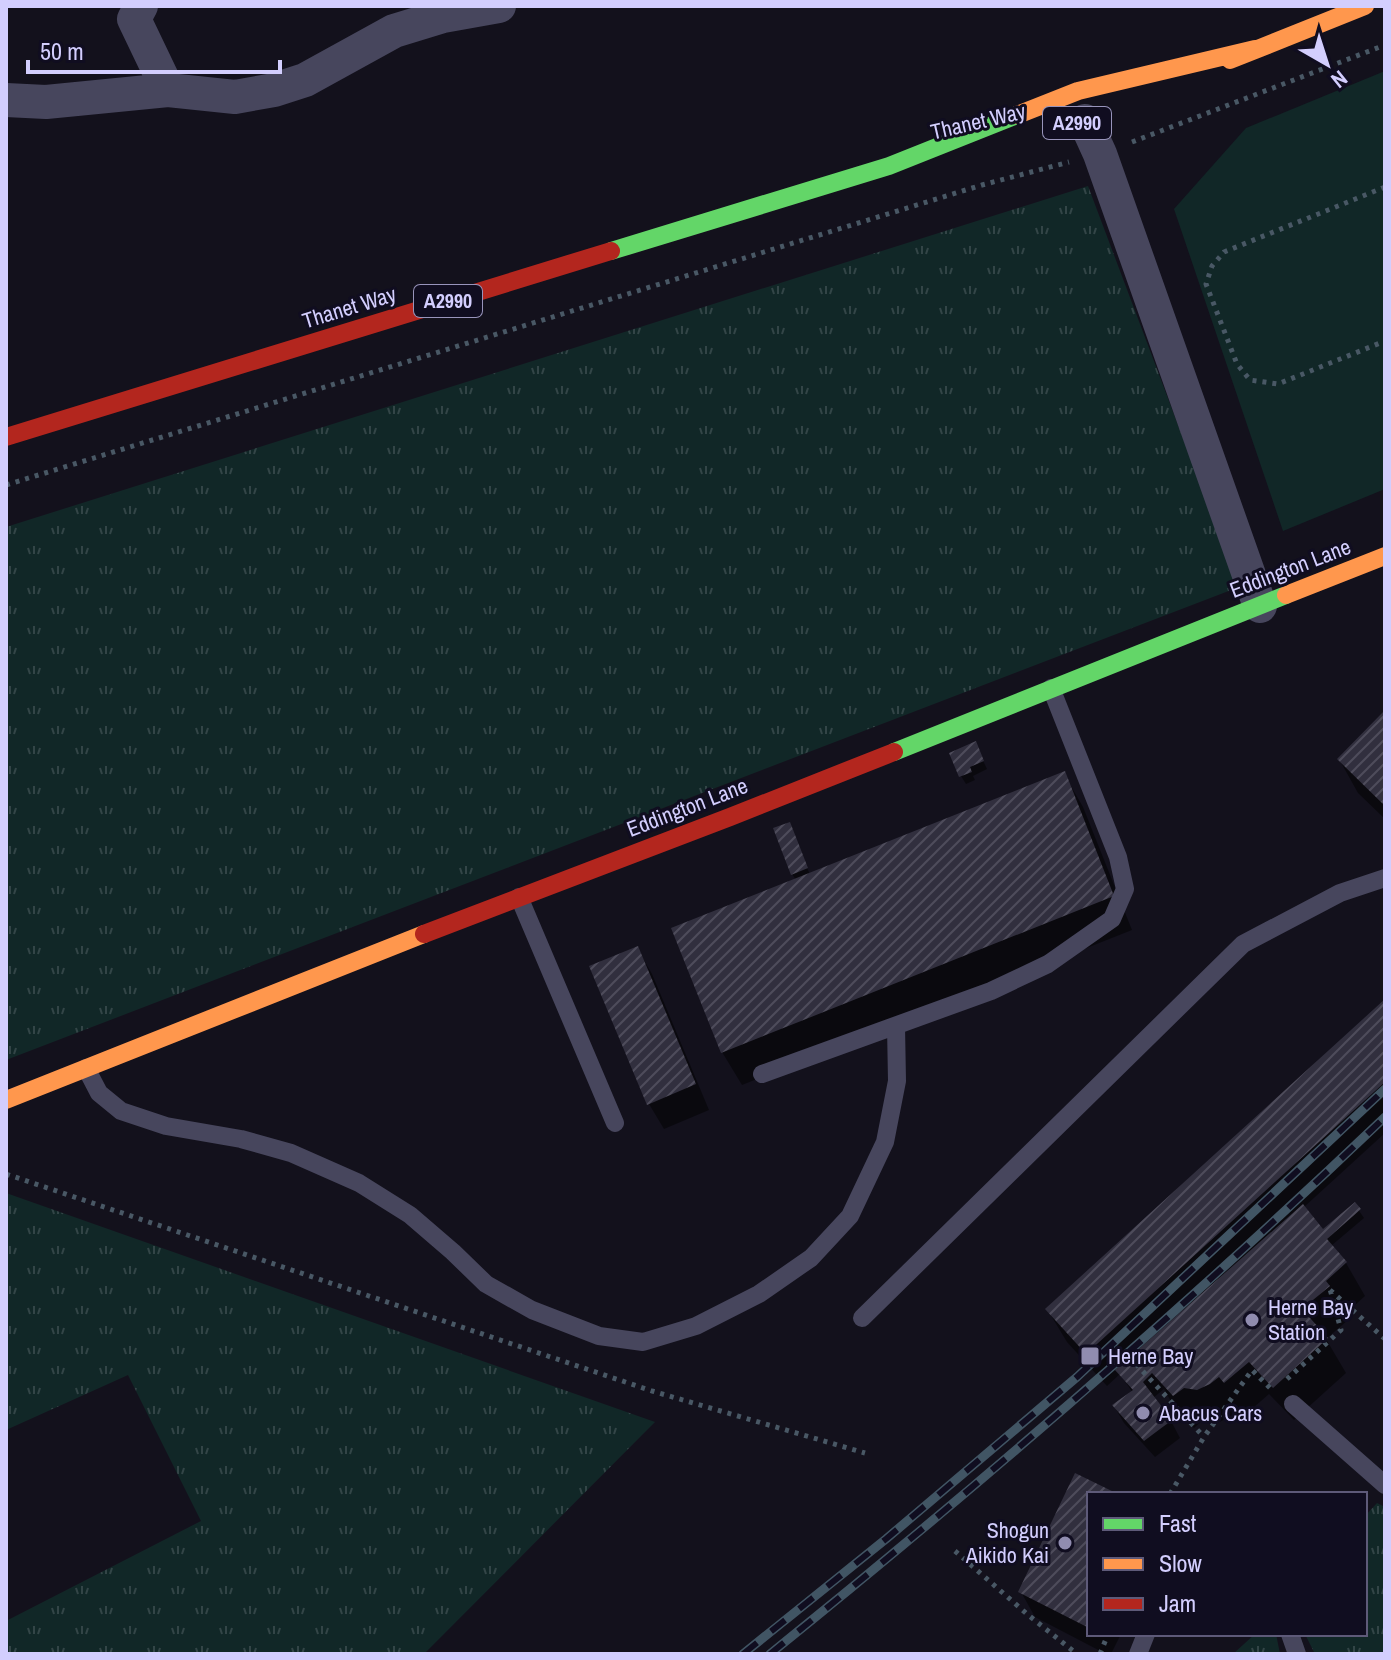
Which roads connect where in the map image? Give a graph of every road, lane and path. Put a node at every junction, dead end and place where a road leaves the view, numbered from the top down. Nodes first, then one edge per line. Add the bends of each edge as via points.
1 (141, 6) edge
2 (499, 6) edge
3 (1365, 6) edge
4 (1385, 45) edge
5 (1255, 49) junction
6 (168, 90) junction
7 (1156, 91) dead end
8 (6, 100) edge
9 (1085, 120) dead end
10 (1010, 138) dead end
11 (1100, 154) junction
12 (889, 166) junction
13 (1385, 187) edge
14 (1385, 341) edge
15 (6, 437) edge
16 (6, 485) edge
17 (1385, 556) edge
18 (1260, 606) junction
19 (1051, 688) junction
20 (1385, 878) edge
21 (519, 897) junction
22 (896, 1026) junction
23 (86, 1068) junction
24 (762, 1074) dead end
25 (6, 1100) edge
26 (615, 1123) dead end
27 (6, 1174) edge
28 (862, 1318) dead end
29 (1385, 1339) edge
30 (1136, 1364) dead end
31 (1293, 1404) dead end
32 (1204, 1437) junction
33 (865, 1453) dead end
34 (1385, 1485) edge
35 (1171, 1492) edge
36 (955, 1551) dead end
37 (1077, 1654) edge

1 - 6 street via 134,19
2 - 6 street via 394,31 305,80 274,90 235,97
3 - 5 main road, Thanet Way / A2990
4 - 11 path
5 - 7 main road, Thanet Way / A2990
5 - 12 main road, Thanet Way / A2990 via 1078,91
6 - 8 street via 46,102
9 - 11 street
10 - 12 main road, Thanet Way / A2990
11 - 16 path via 982,185
11 - 18 street
12 - 15 main road, Thanet Way / A2990
13 - 14 path via 1224,252 1206,284 1237,364 1250,380 1278,384
17 - 18 main road, Eddington Lane
18 - 19 main road, Eddington Lane
19 - 21 main road, Eddington Lane
19 - 22 lane via 1118,857 1125,889 1112,919 1048,964
20 - 28 lane via 1340,893 1243,944
21 - 23 main road, Eddington Lane
21 - 26 lane
22 - 23 lane via 897,1081 885,1142 850,1216 811,1258 759,1294 696,1326 643,1342 599,1336 532,1310 486,1284 410,1215 346,1177 291,1153 121,1111 99,1093
22 - 24 lane
23 - 25 main road, Eddington Lane
27 - 33 path via 652,1391
29 - 32 path via 1330,1289 1341,1330 1273,1391 1252,1370
30 - 32 path
31 - 34 lane
32 - 35 path
36 - 37 path

